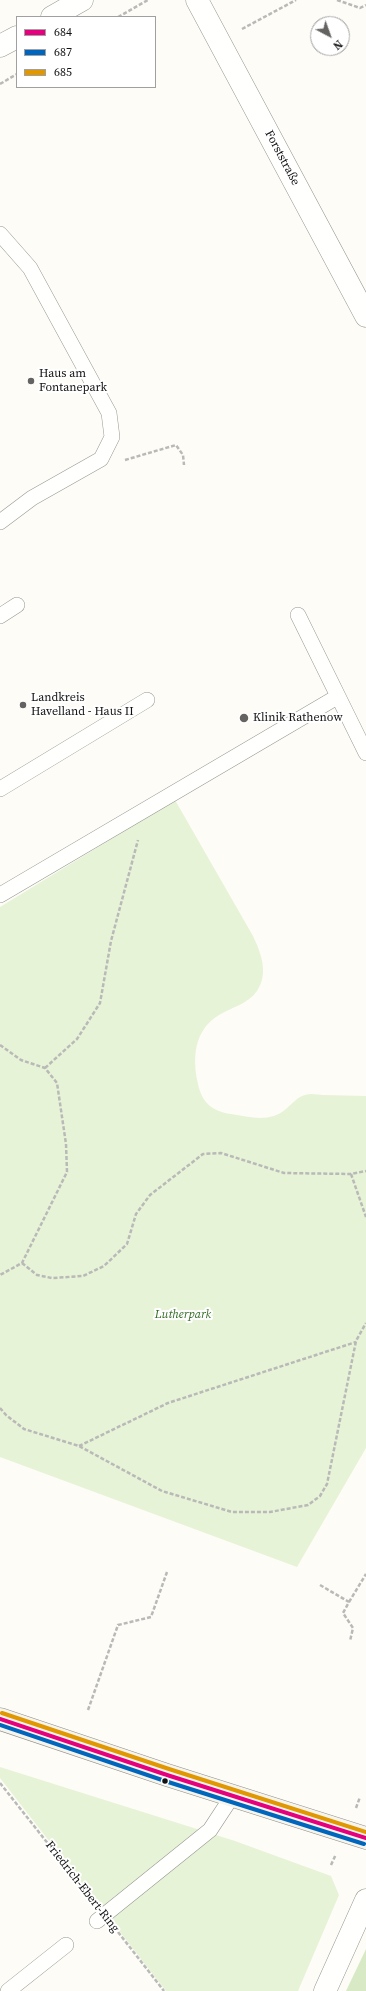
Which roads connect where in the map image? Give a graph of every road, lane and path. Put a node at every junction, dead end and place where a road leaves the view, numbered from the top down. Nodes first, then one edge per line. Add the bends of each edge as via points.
1 (82, 0) edge
2 (148, 0) edge
3 (197, 0) edge
4 (296, 0) edge
5 (337, 0) edge
6 (366, 5) edge
7 (54, 16) edge
8 (120, 16) edge
9 (16, 37) edge
10 (219, 42) junction
11 (0, 46) edge
12 (16, 75) edge
13 (0, 84) edge
14 (0, 234) edge
15 (366, 316) edge
16 (101, 459) junction
17 (184, 465) dead end
18 (0, 522) edge
19 (17, 605) dead end
20 (298, 615) dead end
21 (0, 616) edge
22 (337, 697) junction
23 (147, 700) dead end
24 (366, 753) edge
25 (0, 789) edge
26 (148, 806) junction
27 (0, 895) edge
28 (0, 1045) edge
29 (45, 1068) junction
30 (366, 1171) edge
31 (351, 1174) junction
32 (366, 1217) edge
33 (22, 1263) junction
34 (0, 1275) edge
35 (366, 1323) edge
36 (356, 1341) junction
37 (0, 1408) edge
38 (79, 1446) junction
39 (167, 1572) dead end
40 (366, 1574) edge
41 (320, 1584) dead end
42 (349, 1602) junction
43 (350, 1641) dead end
44 (88, 1710) dead end
45 (0, 1719) edge
46 (0, 1783) edge
47 (233, 1795) junction
48 (366, 1838) edge
49 (366, 1900) edge
50 (101, 1918) junction
51 (66, 1945) dead end
52 (8, 1991) edge
53 (164, 1991) edge
54 (325, 1991) edge

1 - 7 street
2 - 8 path
3 - 10 street, Forststraße
4 - 10 path
5 - 6 path via 360,8
9 - 11 street
10 - 15 street, Forststraße
12 - 13 path
14 - 16 lane via 30,268 109,413 112,437
16 - 17 path via 106,466 176,445 183,455
16 - 18 lane via 32,498
19 - 21 lane
20 - 22 lane
22 - 24 lane
22 - 26 lane
23 - 25 lane
26 - 27 lane
26 - 29 path via 111,941 100,1003 77,1039
28 - 29 path via 21,1060
29 - 33 path via 57,1084 66,1144 67,1172
30 - 31 path
31 - 32 path
31 - 33 path via 284,1173 221,1153 203,1154 150,1195 136,1214 128,1244 104,1266 83,1276 52,1278 37,1275
33 - 34 path
35 - 36 path
36 - 38 path via 168,1403
36 - 38 path via 327,1484 320,1496 308,1505 270,1512 232,1512 162,1491
37 - 38 path via 24,1429
39 - 44 path via 151,1617 118,1625
40 - 42 path
41 - 42 path
42 - 43 path via 343,1613 353,1628
45 - 47 main road
46 - 50 path, Friedrich-Ebert-Ring
47 - 48 main road
47 - 50 lane via 210,1830
49 - 54 street
50 - 53 path, Friedrich-Ebert-Ring
51 - 52 lane

